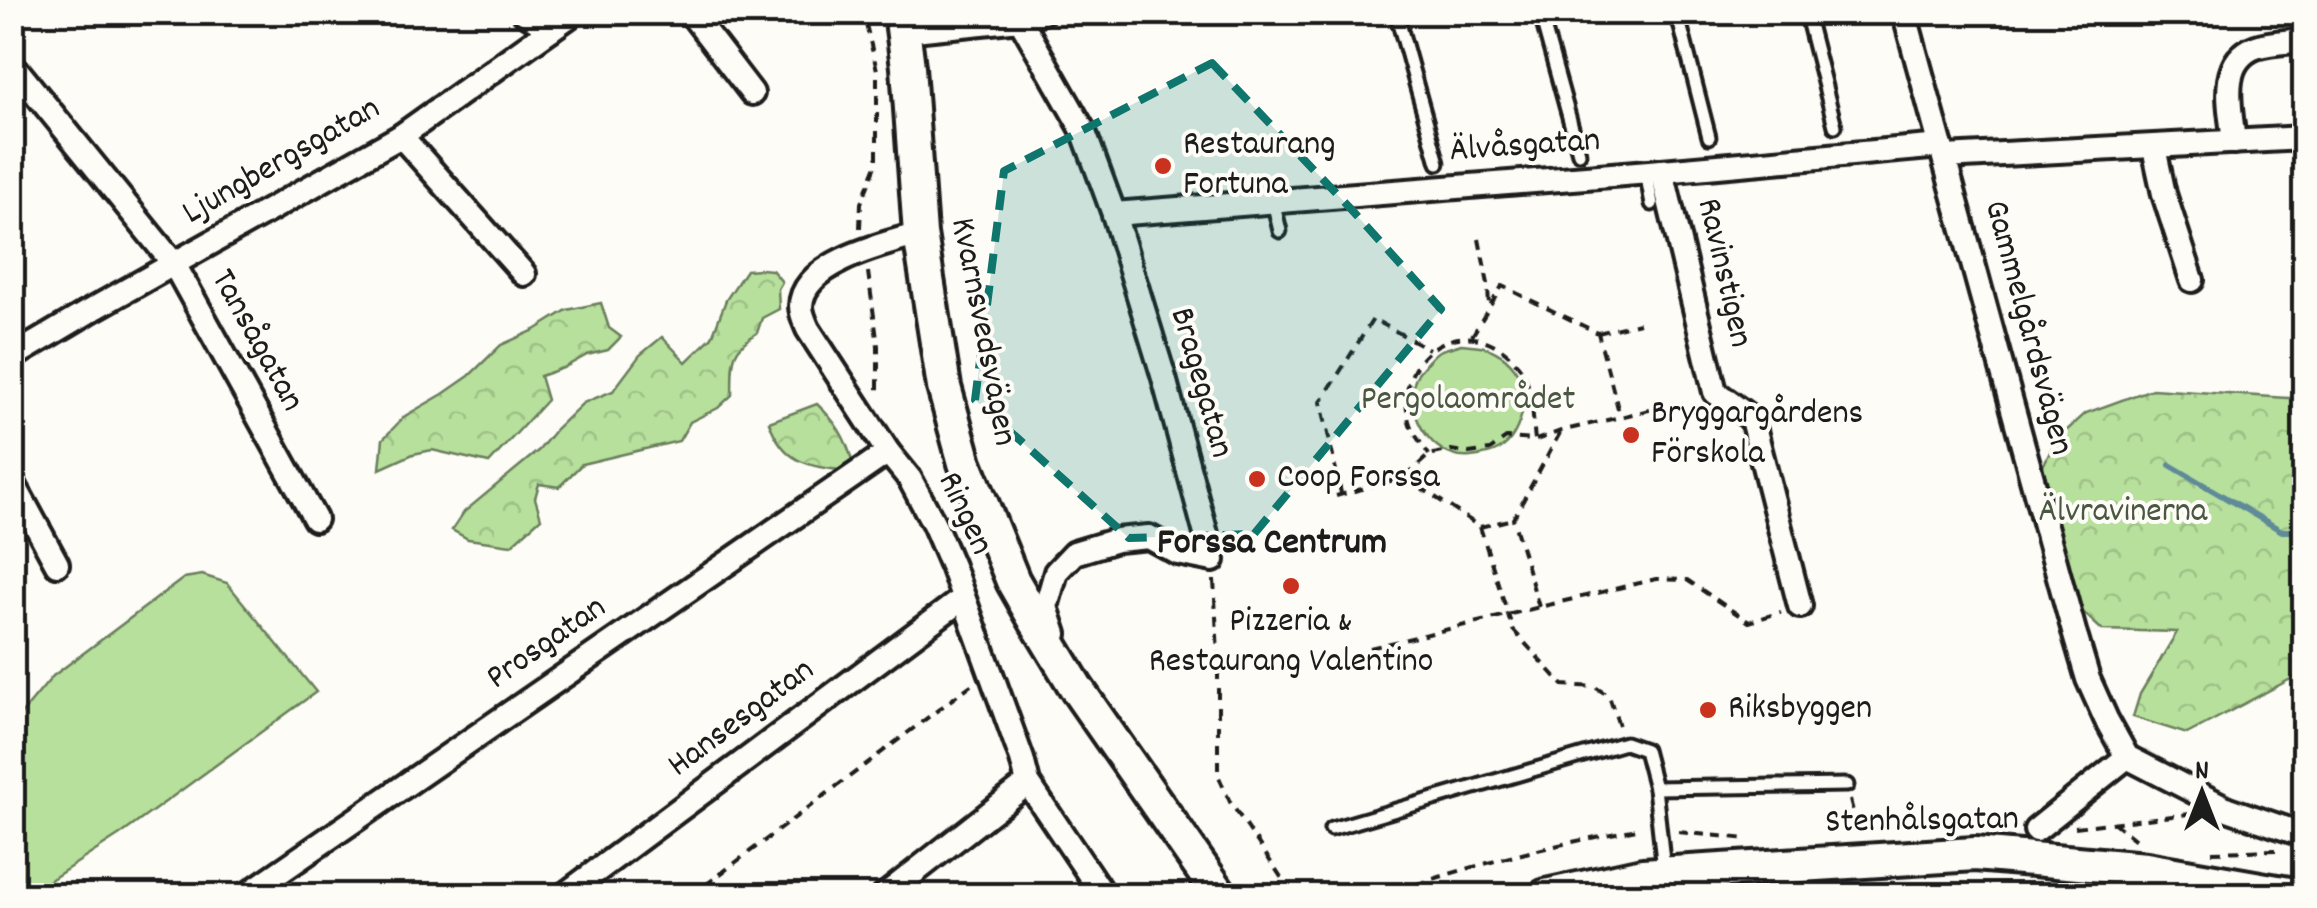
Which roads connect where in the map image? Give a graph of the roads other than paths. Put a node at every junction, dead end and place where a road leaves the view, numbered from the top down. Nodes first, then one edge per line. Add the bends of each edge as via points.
1 (524, 12) edge
2 (575, 12) edge
3 (690, 12) edge
4 (1043, 12) edge
5 (1396, 12) edge
6 (1540, 12) edge
7 (1677, 12) edge
8 (1806, 12) edge
9 (1904, 12) edge
10 (1018, 16) edge
11 (902, 22) edge
12 (550, 29) junction
13 (2304, 40) edge
14 (12, 64) edge
15 (752, 94) dead end
16 (1835, 126) dead end
17 (401, 136) junction
18 (1709, 137) dead end
19 (2304, 138) edge
20 (2234, 142) junction
21 (2154, 148) junction
22 (1943, 152) junction
23 (1579, 154) dead end
24 (1438, 163) dead end
25 (1654, 172) junction
26 (1274, 202) junction
27 (1652, 204) dead end
28 (1114, 214) junction
29 (1280, 232) dead end
30 (920, 234) junction
31 (174, 264) junction
32 (524, 274) dead end
33 (2192, 280) dead end
34 (12, 357) edge
35 (883, 443) junction
36 (12, 481) edge
37 (315, 519) dead end
38 (57, 564) dead end
39 (962, 599) junction
40 (1800, 606) road end
41 (1077, 688) junction
42 (2127, 757) junction
43 (1028, 784) junction
44 (1847, 785) road end
45 (1655, 788) junction
46 (1331, 829) dead end
47 (2036, 830) dead end
48 (2295, 842) edge
49 (1664, 874) junction
50 (245, 896) edge
51 (563, 896) edge
52 (884, 896) edge
53 (1104, 896) edge
54 (1221, 896) edge
55 (1546, 896) edge
56 (2300, 896) edge

1 - 12 street
2 - 12 street, Ljungbergsgatan
3 - 15 street
4 - 10 street
5 - 24 lane
6 - 23 lane
7 - 18 lane
8 - 16 lane
9 - 22 street, Gammelgårdsvägen
10 - 11 street
10 - 28 street, Bragegatan via 1083,130
11 - 30 street, Kvarnsvedsvägen
12 - 17 street, Ljungbergsgatan
13 - 20 street via 2254,48 2236,60 2229,80
14 - 31 street, Tansågatan
17 - 31 street, Ljungbergsgatan
17 - 32 street
19 - 20 street, Älvåsgatan
20 - 21 street, Älvåsgatan
21 - 22 street, Älvåsgatan
21 - 33 street
22 - 25 street, Älvåsgatan
22 - 42 street, Gammelgårdsvägen via 2088,680
25 - 26 street, Älvåsgatan
25 - 27 lane
25 - 40 street, Ravinstigen via 1715,392 1752,419
26 - 28 street, Älvåsgatan
26 - 29 lane
28 - 41 street, Bragegatan via 1213,560 1178,554 1149,536 1074,553 1056,572 1046,606
30 - 35 street, Ringen via 864,249 830,267 801,305 808,329
30 - 41 street, Kvarnsvedsvägen via 944,387 965,463 1013,580
31 - 34 street, Ljungbergsgatan
31 - 37 street, Tansågatan
35 - 39 street, Ringen via 934,524
35 - 50 street, Prosgatan
36 - 38 street
39 - 43 street, Ringen
39 - 51 street, Hansesgatan
41 - 54 street, Kvarnsvedsvägen
42 - 47 street
42 - 48 street
43 - 52 street
43 - 53 street, Ringen
44 - 45 lane
45 - 46 lane via 1644,750 1625,743
45 - 49 lane
49 - 55 street, Stenhålsgatan
49 - 56 street, Stenhålsgatan via 1975,854 2146,869

